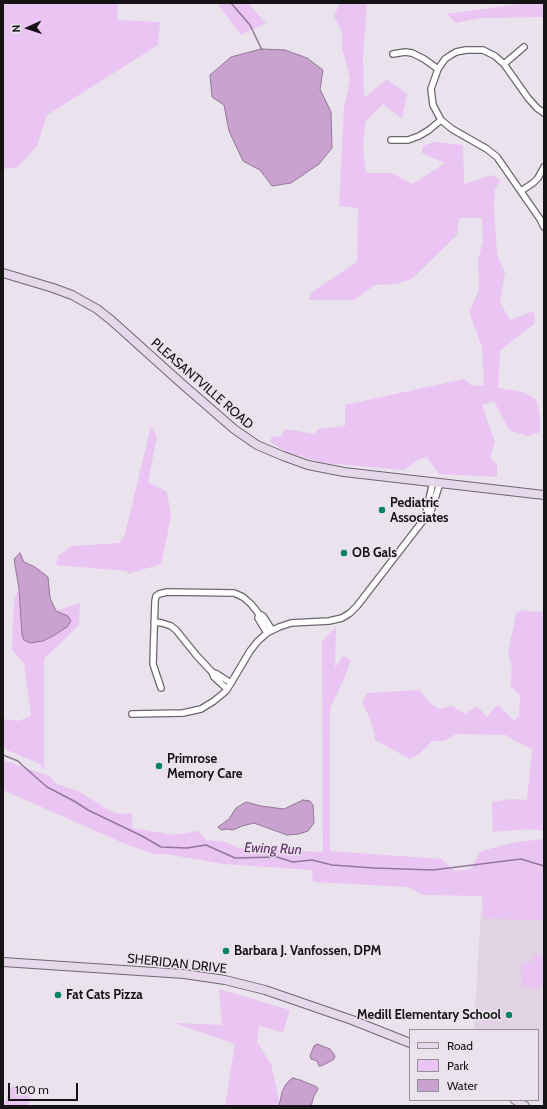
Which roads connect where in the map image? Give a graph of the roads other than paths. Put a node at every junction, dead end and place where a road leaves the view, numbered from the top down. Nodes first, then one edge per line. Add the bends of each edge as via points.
1 (524, 47) dead end
2 (393, 54) dead end
3 (504, 64) junction
4 (438, 69) junction
5 (544, 113) edge
6 (441, 120) junction
7 (391, 140) dead end
8 (544, 167) edge
9 (521, 191) junction
10 (544, 228) edge
11 (3, 273) edge
12 (436, 482) junction
13 (544, 495) edge
14 (154, 622) junction
15 (270, 632) junction
16 (212, 672) junction
17 (231, 683) junction
18 (161, 688) dead end
19 (227, 689) junction
20 (132, 714) dead end
21 (3, 962) edge
22 (409, 1043) edge

1 - 3 street
2 - 4 street via 412,53
3 - 4 street via 489,52 466,50 450,55
3 - 5 street via 528,98
4 - 6 street via 431,94 433,105
6 - 7 street via 419,136 408,140
6 - 9 street via 493,153
8 - 9 street via 538,178
9 - 10 street
11 - 12 main road, PLEASANTVILLE ROAD via 64,292 97,309 234,430 269,451 323,468
12 - 13 main road, PLEASANTVILLE ROAD
12 - 15 street via 430,514 350,613 329,621 291,623
14 - 15 street via 156,596 162,593 234,593 243,597 263,616
14 - 16 street via 171,626 176,630
14 - 18 street via 153,664
15 - 17 street via 250,651
16 - 17 street
16 - 19 street
17 - 19 street
19 - 20 street via 209,705 192,712
21 - 22 main road, SHERIDAN DRIVE via 184,974 225,980 265,990

